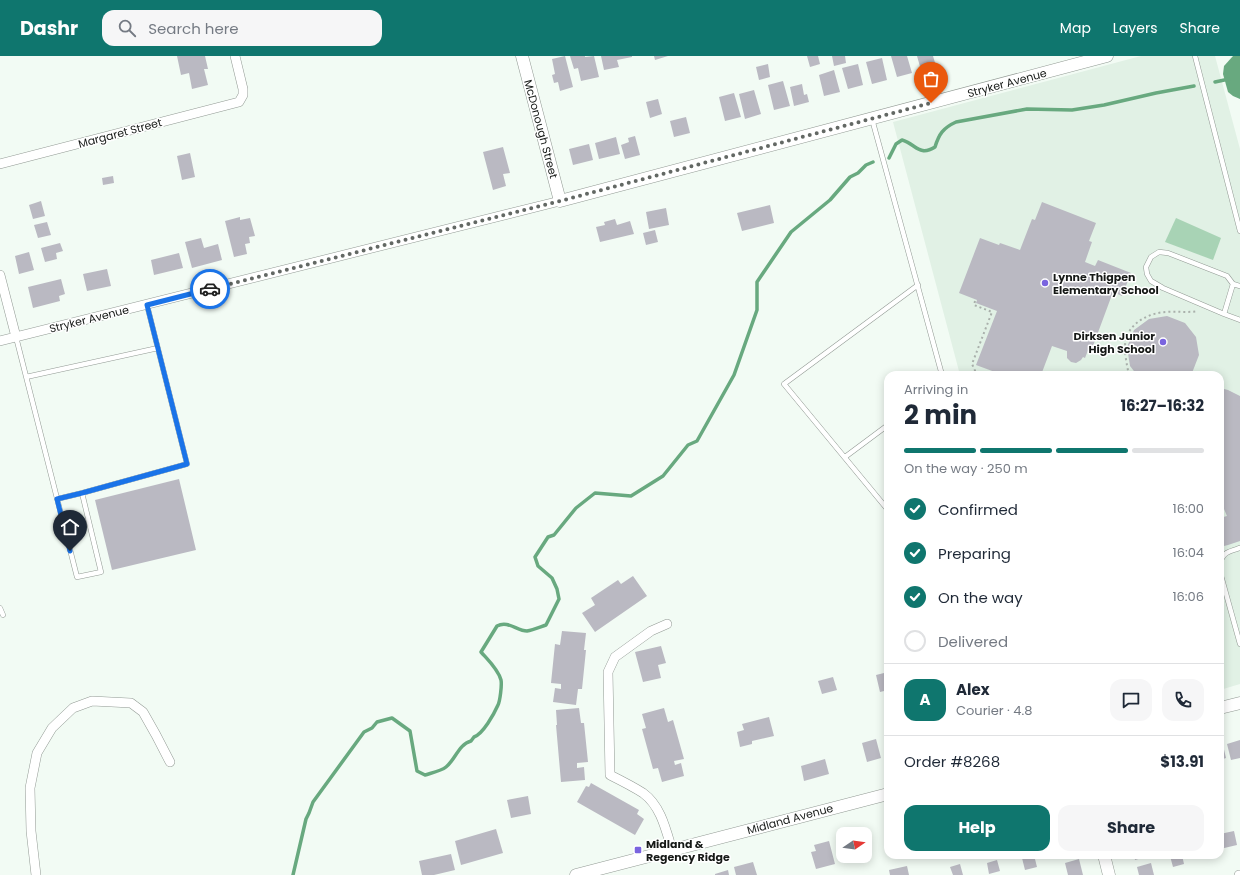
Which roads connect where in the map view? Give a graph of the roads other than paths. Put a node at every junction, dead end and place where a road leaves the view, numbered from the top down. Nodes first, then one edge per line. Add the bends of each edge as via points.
1 (234, 56) edge
2 (522, 56) edge
3 (1108, 56) edge
4 (1195, 56) edge
5 (872, 118) junction
6 (0, 164) edge
7 (560, 201) junction
8 (1240, 231) edge
9 (0, 275) edge
10 (1233, 284) junction
11 (918, 285) junction
12 (1240, 286) edge
13 (147, 305) junction
14 (1224, 314) junction
15 (1240, 320) edge
16 (16, 337) junction
17 (0, 341) edge
18 (158, 348) junction
19 (941, 371) edge
20 (26, 377) junction
21 (884, 428) edge
22 (845, 457) junction
23 (82, 493) junction
24 (57, 499) junction
25 (884, 505) edge
26 (1240, 548) edge
27 (1224, 556) edge
28 (1224, 586) edge
29 (0, 608) edge
30 (3, 615) dead end
31 (666, 624) dead end
32 (1240, 644) edge
33 (1240, 703) edge
34 (1224, 707) edge
35 (170, 762) dead end
36 (884, 795) edge
37 (672, 850) junction
38 (1105, 859) edge
39 (36, 875) edge
40 (576, 875) edge
41 (1109, 875) edge

1 - 6 street, Margaret Street via 243,89 239,102
2 - 7 street, McDonough Street
3 - 5 street, Stryker Avenue
4 - 8 lane
5 - 7 street, Stryker Avenue
5 - 11 lane
7 - 13 street, Stryker Avenue
9 - 16 street
10 - 12 lane
10 - 14 lane
10 - 14 lane via 1227,276 1168,253 1159,252 1151,257 1146,267 1150,281
11 - 19 lane
11 - 22 lane via 784,384
13 - 16 street, Stryker Avenue
13 - 18 lane
14 - 15 lane
16 - 17 street, Stryker Avenue
16 - 20 lane
18 - 20 lane
18 - 23 lane via 187,464
20 - 24 lane
21 - 22 lane
22 - 25 lane
23 - 24 lane
23 - 24 lane via 101,572 77,577
26 - 27 lane
28 - 32 lane
29 - 30 lane
31 - 37 street via 651,631 615,657 608,672 609,751 610,774 651,800 664,822
33 - 34 street
35 - 39 street via 143,712 131,703 92,701 73,708 52,728 37,752 30,788
36 - 37 street, Midland Avenue
37 - 40 street, Midland Avenue
38 - 41 street

